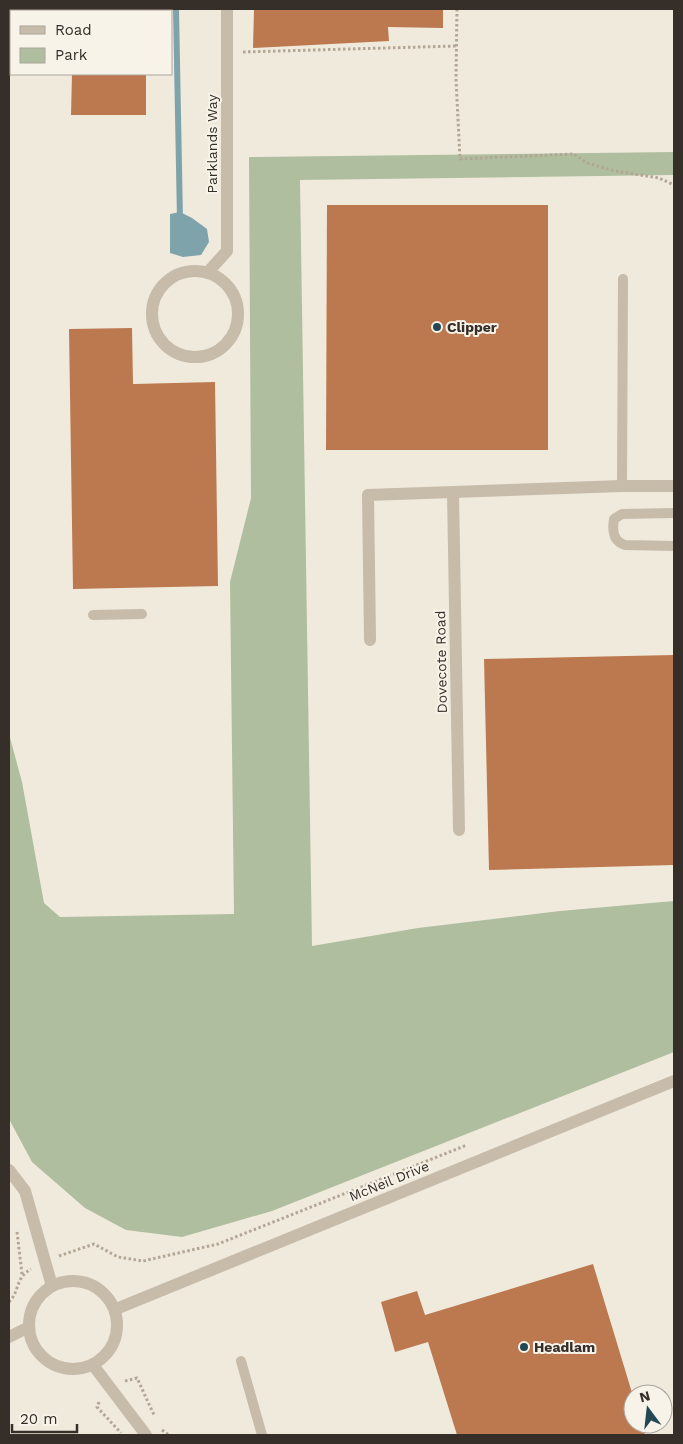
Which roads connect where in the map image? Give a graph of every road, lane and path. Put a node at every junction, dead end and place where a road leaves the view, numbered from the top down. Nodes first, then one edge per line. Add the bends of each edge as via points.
1 (227, 9) edge
2 (457, 9) edge
3 (456, 46) junction
4 (239, 52) dead end
5 (674, 185) edge
6 (208, 272) junction
7 (623, 279) dead end
8 (622, 486) junction
9 (674, 486) edge
10 (453, 493) junction
11 (674, 513) edge
12 (674, 546) edge
13 (142, 614) dead end
14 (93, 615) dead end
15 (370, 640) dead end
16 (459, 830) dead end
17 (674, 1081) edge
18 (473, 1142) dead end
19 (9, 1170) edge
20 (16, 1227) dead end
21 (44, 1261) junction
22 (22, 1274) junction
23 (52, 1286) junction
24 (9, 1302) edge
25 (116, 1309) junction
26 (29, 1327) junction
27 (9, 1337) edge
28 (241, 1361) dead end
29 (93, 1365) junction
30 (146, 1435) edge
31 (262, 1435) edge

1 - 6 street, Parklands Way via 227,252
2 - 3 path
3 - 4 path
3 - 5 path via 460,159 574,154 587,163 659,178
6 - 6 street via 232,290 238,310 237,325 220,349 206,355 185,355 160,339 153,324 152,308 161,287 172,277 186,272
7 - 8 lane
8 - 9 street
8 - 10 street
10 - 15 street via 368,495
10 - 16 street, Dovecote Road
11 - 12 lane via 622,514 614,519 612,527 618,543
13 - 14 lane
17 - 25 street, McNeil Drive
18 - 21 path via 218,1244 143,1260 118,1257 94,1244
19 - 21 street via 25,1191
20 - 22 path
21 - 22 path
21 - 23 street
22 - 24 path
23 - 25 street via 66,1280 94,1285
23 - 26 street via 34,1303
25 - 29 street via 118,1329 111,1348
26 - 27 street
26 - 29 street via 36,1350 47,1361 70,1369
28 - 31 lane
29 - 30 street

